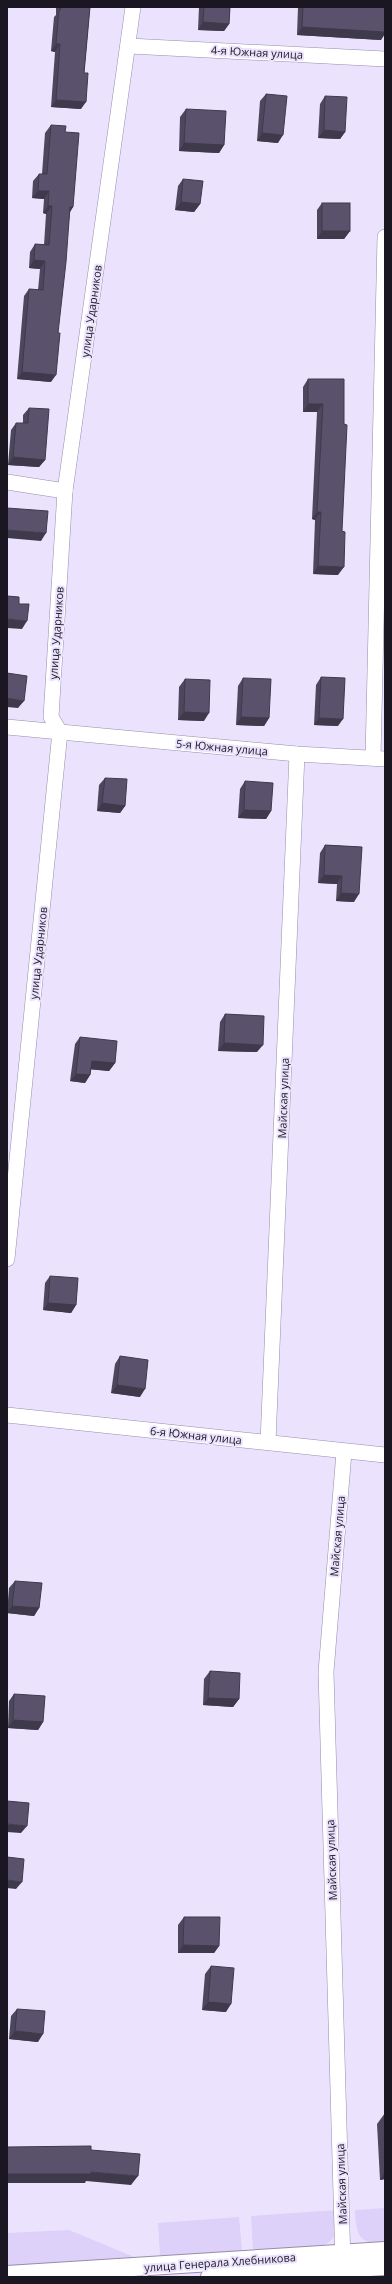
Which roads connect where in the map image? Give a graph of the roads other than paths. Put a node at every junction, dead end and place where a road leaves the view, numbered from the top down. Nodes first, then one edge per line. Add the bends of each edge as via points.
1 (133, 7) edge
2 (128, 46) junction
3 (385, 59) edge
4 (385, 237) edge
5 (7, 482) edge
6 (65, 491) junction
7 (7, 727) edge
8 (60, 732) junction
9 (297, 754) junction
10 (379, 759) edge
11 (7, 1259) edge
12 (7, 1415) edge
13 (268, 1442) junction
14 (344, 1452) junction
15 (385, 1455) edge
16 (385, 2251) edge
17 (343, 2261) junction
18 (385, 2266) edge
19 (7, 2275) edge
20 (210, 2277) edge

1 - 2 street, улица Ударников
2 - 3 street, 4-я Южная улица
2 - 6 street, улица Ударников
4 - 10 street
5 - 6 street
6 - 8 street, улица Ударников via 51,717
7 - 8 street, 5-я Южная улица
8 - 9 street, 5-я Южная улица
8 - 11 street, улица Ударников
9 - 10 street, 5-я Южная улица
9 - 13 street, Майская улица
12 - 13 street, 6-я Южная улица
13 - 14 street, 6-я Южная улица
14 - 15 street, 6-я Южная улица
14 - 17 street, Майская улица via 326,1672
16 - 17 street, улица Генерала Хлебникова
17 - 18 street, улица Генерала Хлебникова
17 - 19 street, улица Генерала Хлебникова
17 - 20 street, улица Генерала Хлебникова

